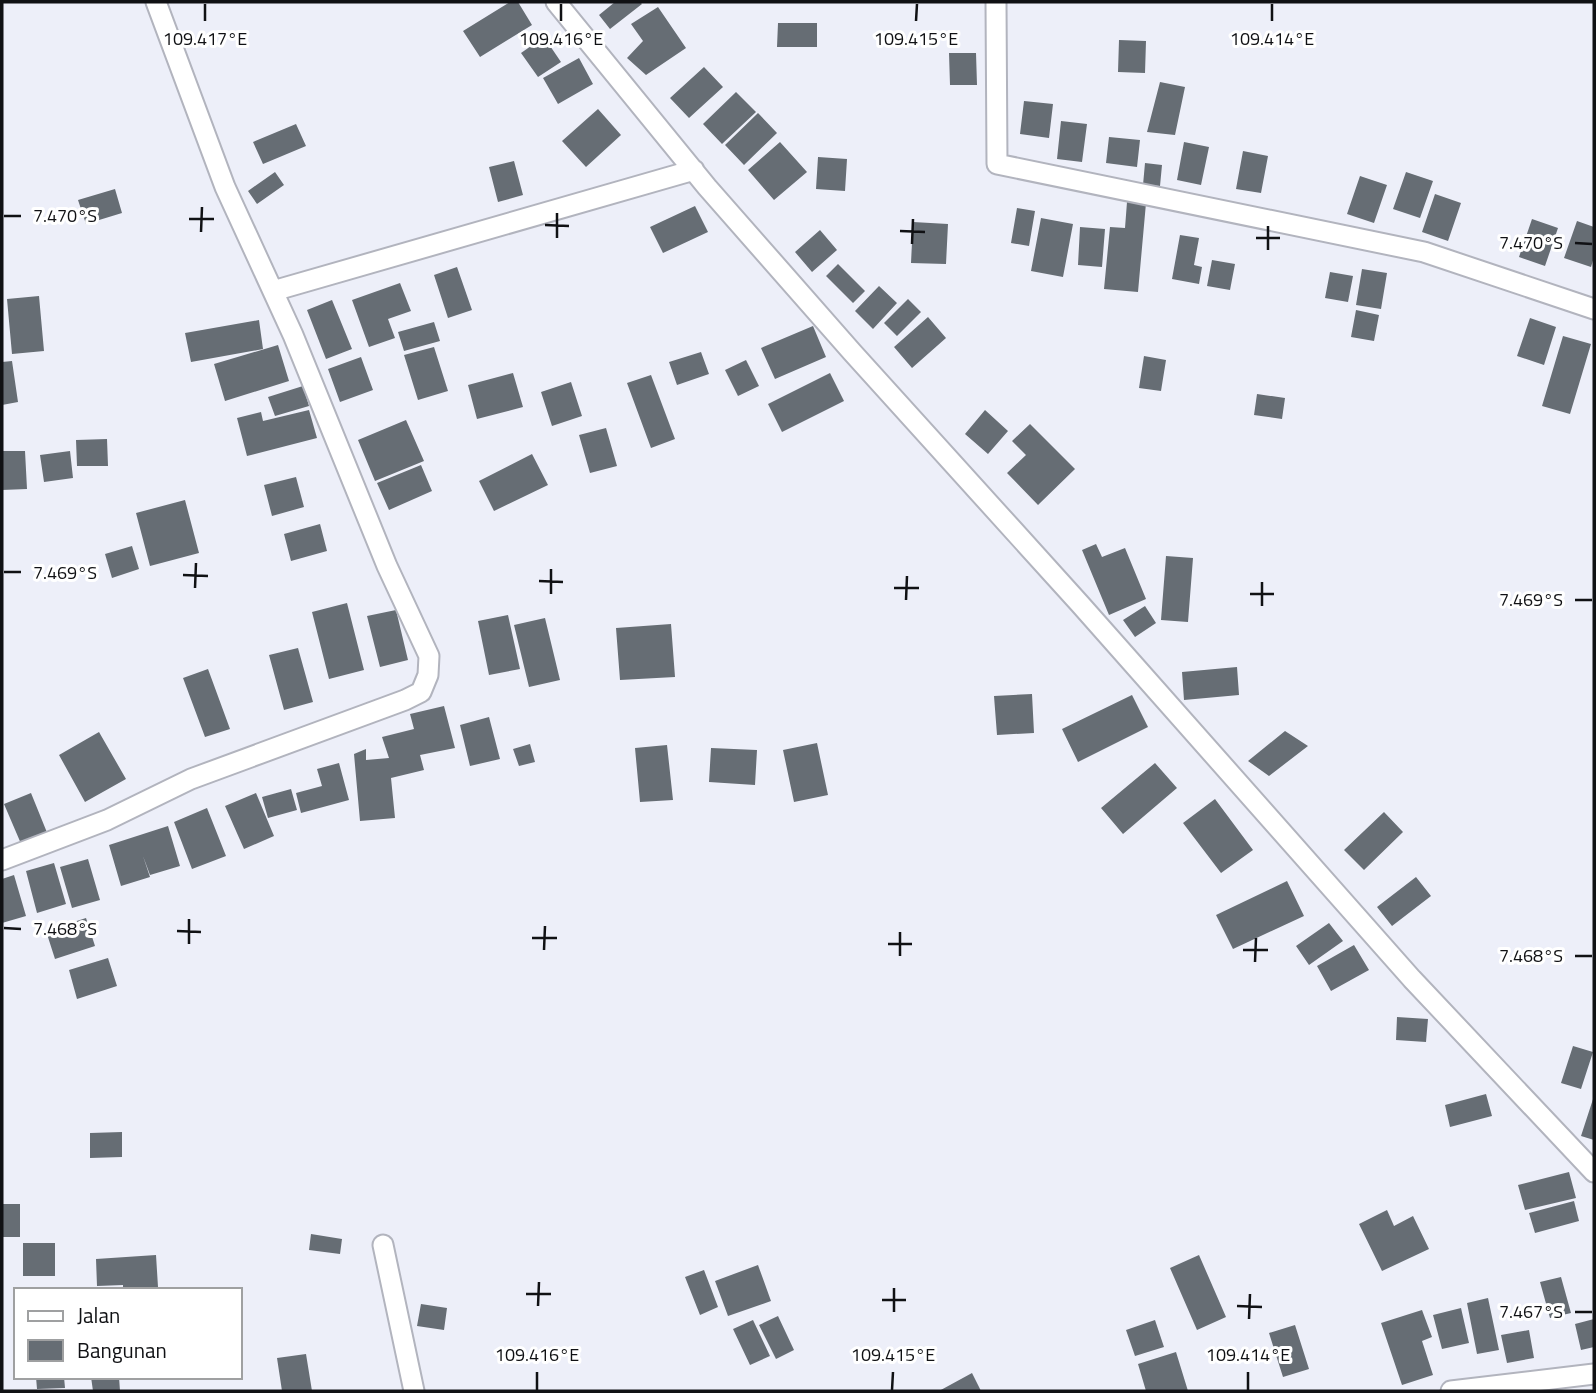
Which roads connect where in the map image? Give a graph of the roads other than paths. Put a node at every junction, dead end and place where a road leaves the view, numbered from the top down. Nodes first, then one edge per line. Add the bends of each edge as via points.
1 (156, 2) edge
2 (556, 2) edge
3 (996, 2) edge
4 (694, 170) junction
5 (273, 291) junction
6 (1594, 309) edge
7 (2, 860) edge
8 (1594, 1172) edge
9 (383, 1245) dead end
10 (1594, 1374) edge
11 (414, 1391) edge
12 (1451, 1391) edge

1 - 5 street via 225,187
2 - 4 street
3 - 6 street via 997,164 1424,252
4 - 5 street
4 - 8 street via 1412,979
5 - 7 street via 429,656 421,692 191,779 107,820
9 - 11 street
10 - 12 street

